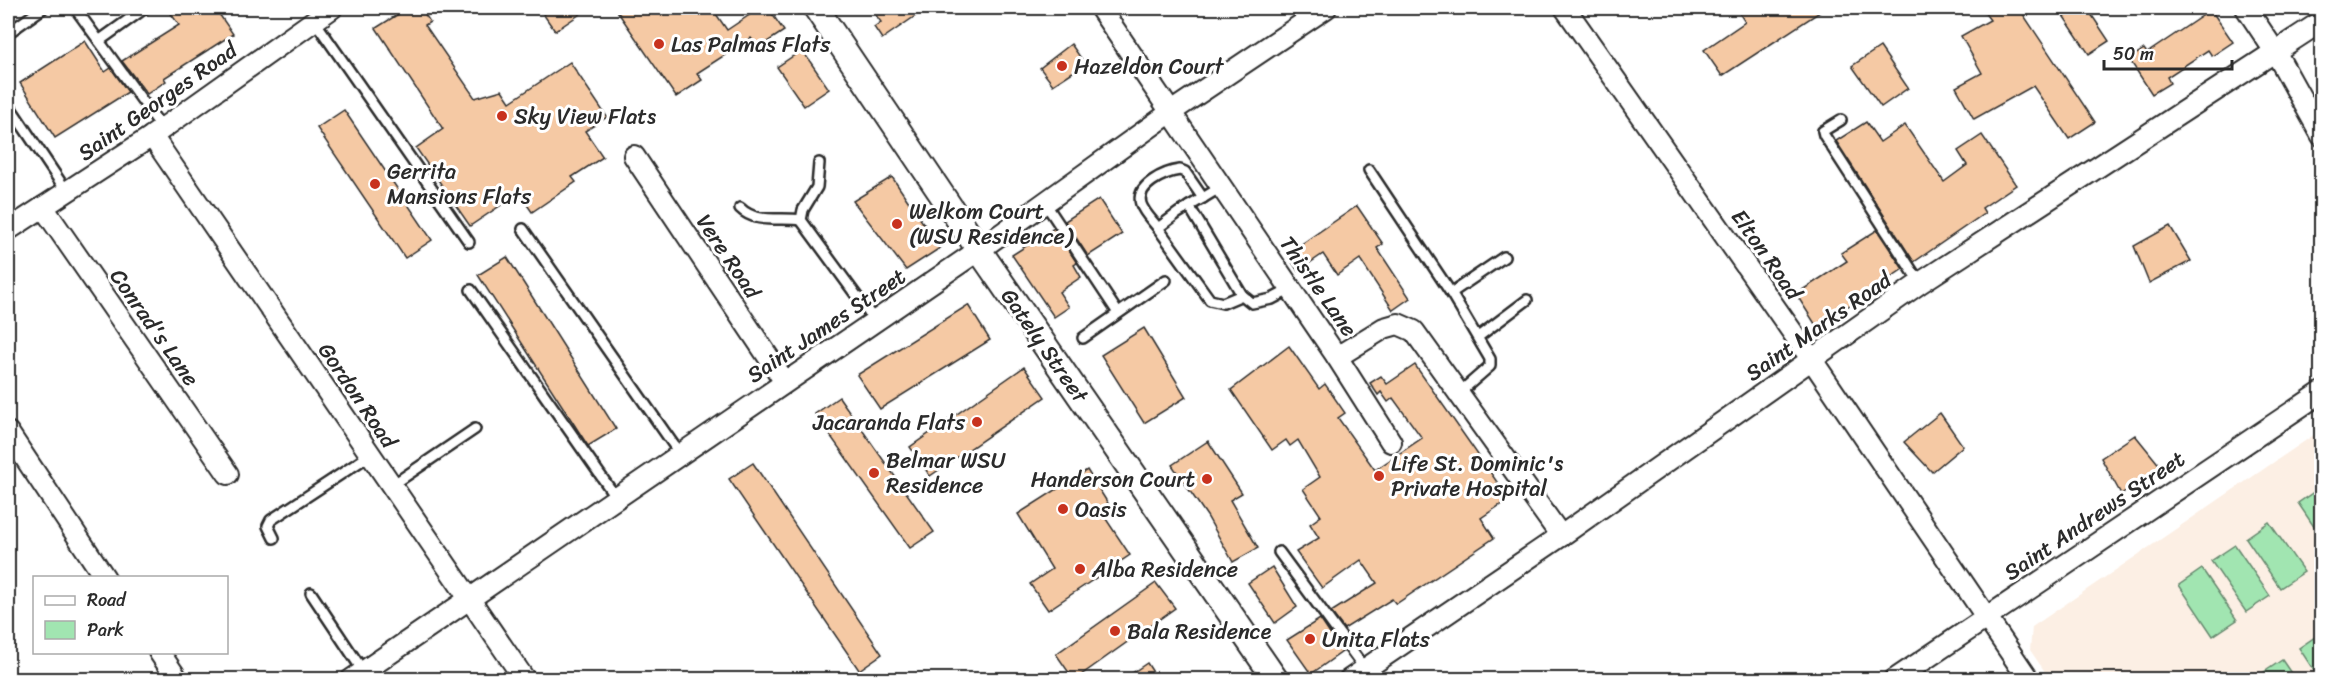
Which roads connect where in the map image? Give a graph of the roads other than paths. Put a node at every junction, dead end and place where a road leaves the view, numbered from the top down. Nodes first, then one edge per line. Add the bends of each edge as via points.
1 (43, 8) edge
2 (75, 8) edge
3 (145, 8) edge
4 (332, 8) edge
5 (816, 8) edge
6 (1100, 8) edge
7 (1326, 8) edge
8 (1565, 8) edge
9 (2246, 8) edge
10 (314, 20) junction
11 (2322, 21) edge
12 (8, 33) edge
13 (99, 41) junction
14 (2276, 53) junction
15 (8, 104) edge
16 (1171, 112) junction
17 (1841, 120) dead end
18 (158, 132) junction
19 (2322, 136) edge
20 (634, 156) dead end
21 (819, 163) dead end
22 (1369, 170) dead end
23 (1222, 186) junction
24 (67, 192) junction
25 (1203, 198) junction
26 (1045, 203) junction
27 (1188, 206) junction
28 (43, 207) junction
29 (740, 208) dead end
30 (801, 220) junction
31 (1158, 228) junction
32 (523, 229) dead end
33 (8, 230) edge
34 (469, 242) dead end
35 (979, 250) junction
36 (1504, 257) dead end
37 (1166, 280) dead end
38 (1920, 283) junction
39 (1291, 289) junction
40 (471, 290) dead end
41 (1451, 293) junction
42 (1242, 295) junction
43 (1527, 300) dead end
44 (1118, 313) junction
45 (875, 321) junction
46 (1478, 337) junction
47 (1083, 338) dead end
48 (1337, 357) junction
49 (1812, 360) junction
50 (785, 382) junction
51 (2322, 392) edge
52 (1459, 393) junction
53 (475, 429) dead end
54 (8, 432) edge
55 (1391, 441) dead end
56 (680, 454) junction
57 (370, 455) junction
58 (228, 474) dead end
59 (391, 486) junction
60 (615, 496) junction
61 (1561, 536) junction
62 (274, 538) dead end
63 (1280, 552) dead end
64 (104, 576) edge
65 (311, 593) dead end
66 (468, 600) junction
67 (1985, 617) junction
68 (160, 654) edge
69 (1357, 674) edge
70 (357, 675) edge
71 (178, 680) edge
72 (525, 680) edge
73 (1276, 680) edge
74 (1894, 680) edge
75 (2029, 680) edge

1 - 12 lane
2 - 13 lane
3 - 13 lane
4 - 10 street, Saint Georges Road
5 - 35 street, Gately Street
6 - 16 street, Thistle Lane
7 - 16 street, Saint James Street
8 - 49 street, Elton Road
9 - 14 street
10 - 18 street, Saint Georges Road
10 - 34 lane
11 - 14 street, Saint Marks Road
13 - 18 lane
14 - 19 street
14 - 38 street, Saint Marks Road
15 - 24 lane
16 - 23 street, Thistle Lane
16 - 26 street, Saint James Street
17 - 38 lane via 1824,130 1824,135
18 - 24 street, Saint Georges Road
18 - 57 street, Gordon Road
20 - 50 street, Vere Road
21 - 30 lane via 817,187
22 - 41 lane
23 - 25 lane
23 - 39 street, Thistle Lane
24 - 28 street, Saint Georges Road
25 - 27 lane
25 - 31 lane via 1185,172 1180,170 1156,179 1140,196 1142,207
26 - 35 street, Saint James Street
26 - 44 lane
27 - 31 lane
27 - 42 lane
28 - 33 street, Saint Georges Road
28 - 58 street, Conrad's Lane
29 - 30 lane via 757,219
30 - 45 lane
31 - 42 lane via 1210,300 1223,303
32 - 56 lane
35 - 45 street, Saint James Street
35 - 73 street, Gately Street
36 - 41 lane
37 - 44 lane
38 - 49 street, Saint Marks Road
39 - 42 lane via 1252,303
39 - 48 street, Thistle Lane
40 - 60 lane
41 - 46 lane
43 - 46 lane
44 - 47 lane
45 - 50 street, Saint James Street
46 - 52 lane via 1490,366
48 - 52 street, Thistle Lane via 1384,328 1407,326
48 - 55 street
49 - 61 street, Saint Marks Road
49 - 67 street, Elton Road
50 - 56 street, Saint James Street
51 - 67 street, Saint Andrews Street
52 - 61 street, Thistle Lane
53 - 59 lane
54 - 64 street
56 - 60 street, Saint James Street
57 - 59 street, Gordon Road
57 - 62 lane via 271,520 268,526
59 - 66 street, Gordon Road
60 - 66 street, Saint James Street
61 - 69 street, Saint Marks Road
63 - 69 lane
65 - 70 lane
66 - 70 street, Saint James Street
66 - 72 street, Gordon Road
67 - 74 street, Saint Andrews Street
67 - 75 street, Elton Road
68 - 71 street

